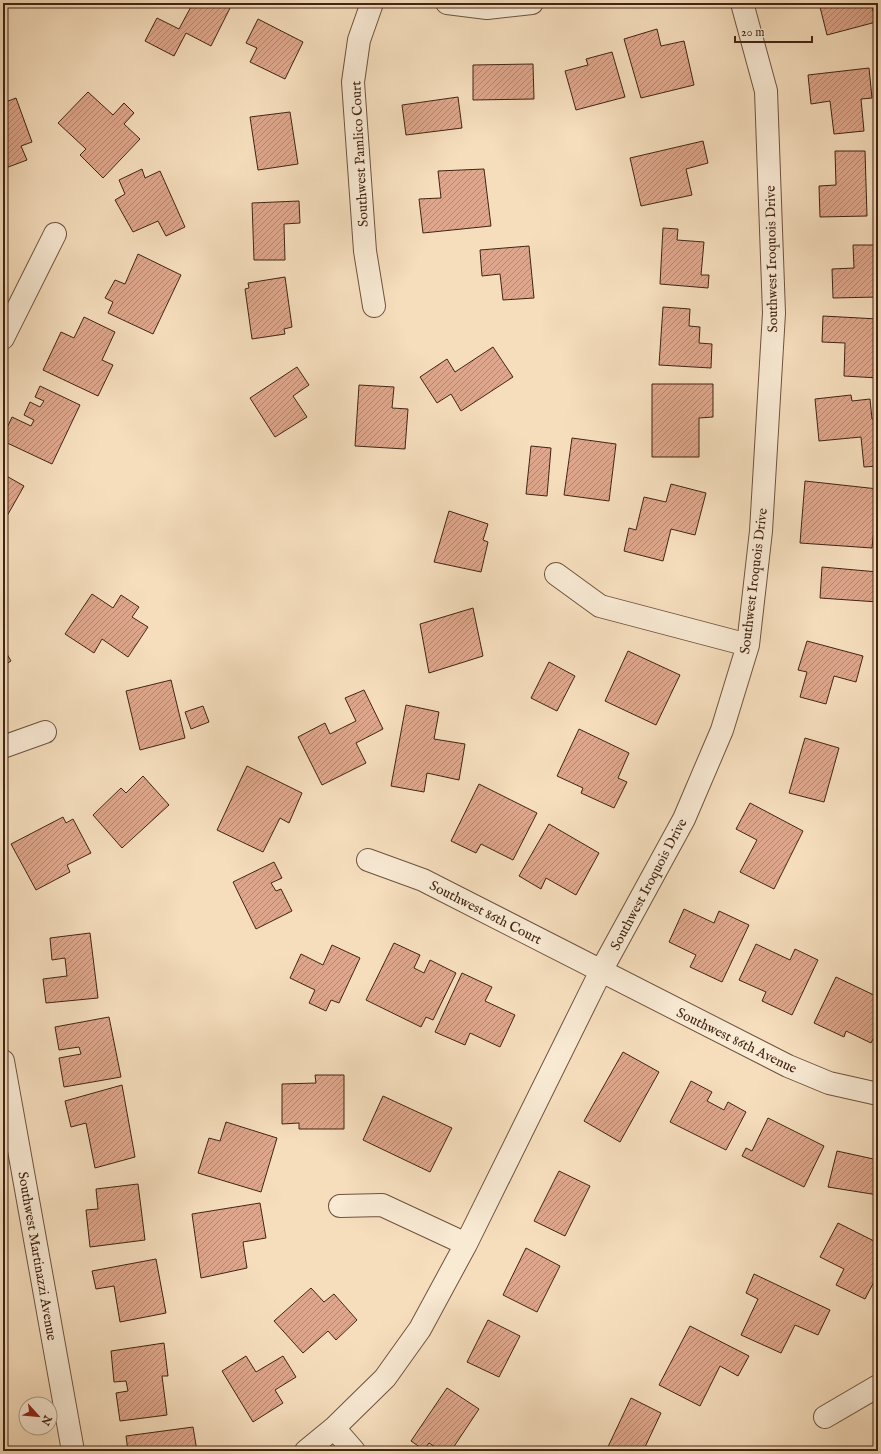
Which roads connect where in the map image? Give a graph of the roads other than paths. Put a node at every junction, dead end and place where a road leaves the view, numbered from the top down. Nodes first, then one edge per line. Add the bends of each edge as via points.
1 (372, 3) edge
2 (447, 3) edge
3 (532, 3) edge
4 (742, 3) edge
5 (55, 234) dead end
6 (374, 306) dead end
7 (3, 338) edge
8 (556, 574) dead end
9 (748, 645) junction
10 (45, 732) dead end
11 (3, 747) edge
12 (368, 860) dead end
13 (601, 971) junction
14 (3, 1061) edge
15 (878, 1094) edge
16 (340, 1206) dead end
17 (466, 1244) junction
18 (878, 1386) edge
19 (824, 1417) dead end
20 (334, 1428) junction
21 (73, 1451) edge
22 (306, 1451) edge
23 (354, 1451) edge

1 - 6 street, Southwest Pamlico Court via 359,40 353,82 365,250
2 - 3 street via 487,8
4 - 9 street, Southwest Iroquois Drive via 766,91 774,313 761,531
5 - 7 street
8 - 9 street via 600,606
9 - 13 street, Southwest Iroquois Drive via 722,730 684,819
10 - 11 street
12 - 13 street, Southwest 86th Court via 423,880
13 - 15 street, Southwest 86th Avenue via 788,1066 829,1083
13 - 17 street, Southwest Iroquois Drive
14 - 21 street, Southwest Martinazzi Avenue
16 - 17 street via 382,1205
17 - 20 street, Southwest Iroquois Drive via 416,1336 385,1378
18 - 19 street
20 - 22 street, Southwest Iroquois Drive
20 - 23 street

